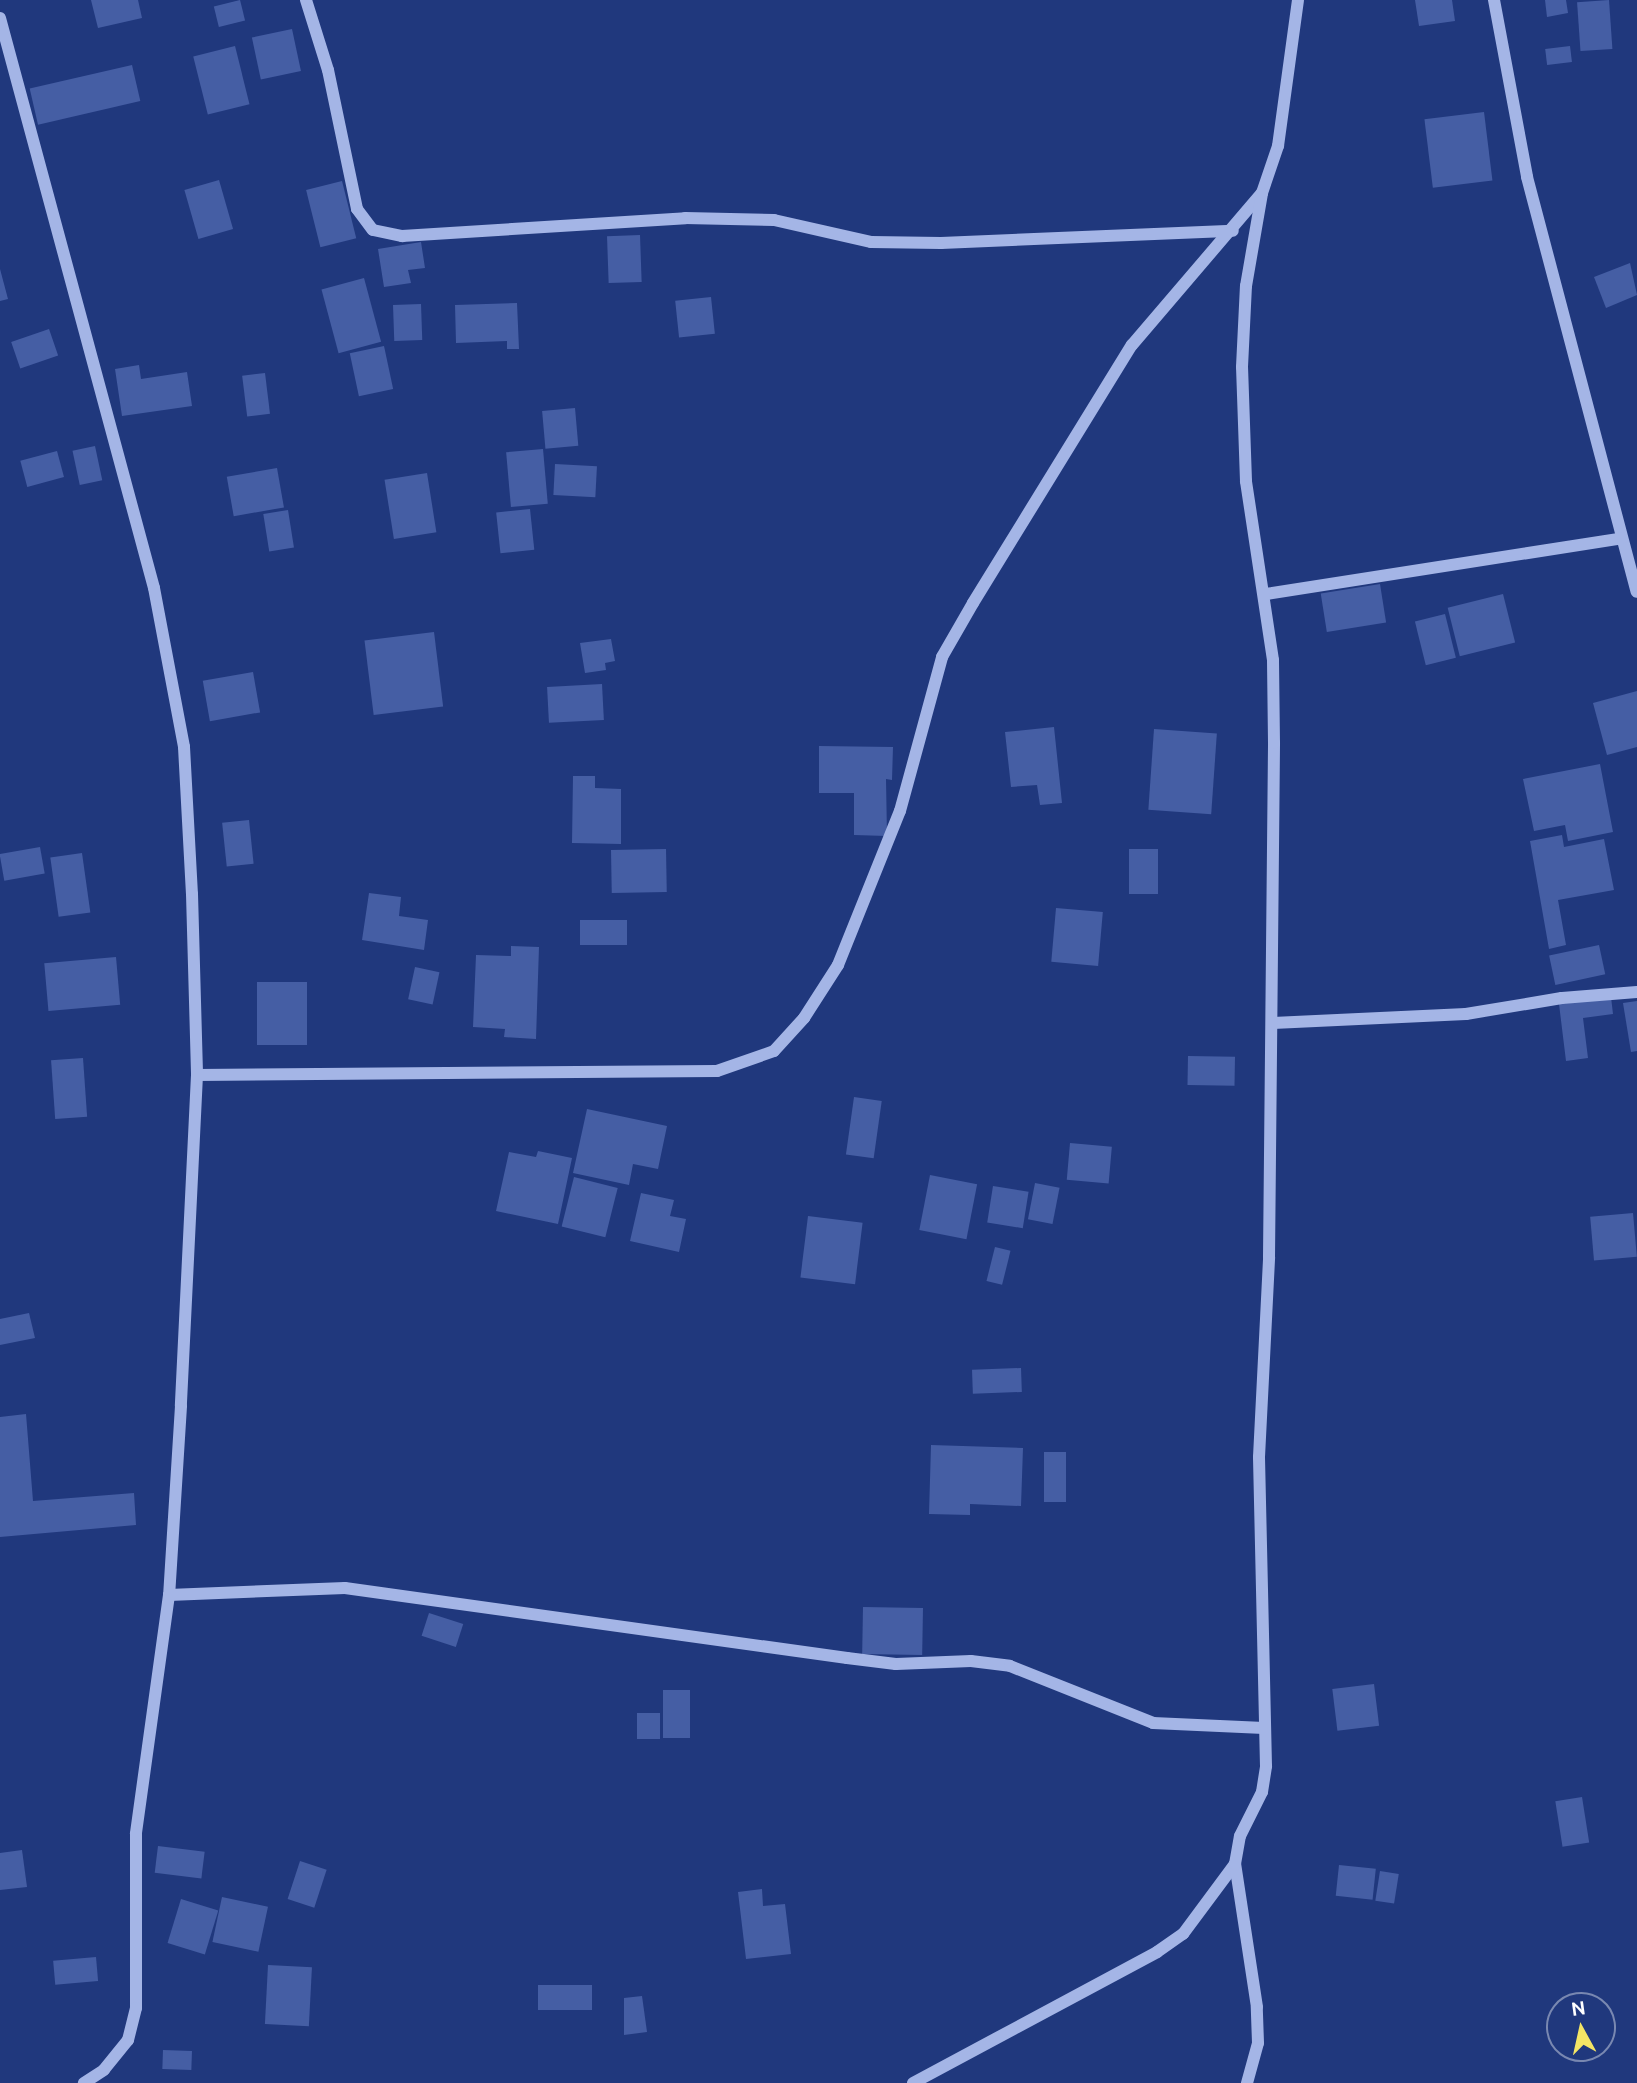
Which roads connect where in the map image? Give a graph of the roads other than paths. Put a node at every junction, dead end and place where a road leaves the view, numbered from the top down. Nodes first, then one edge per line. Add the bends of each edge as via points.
1 (306, 0) edge
2 (1298, 0) edge
3 (1494, 0) edge
4 (0, 18) edge
5 (1262, 193) junction
6 (1233, 231) junction
7 (1622, 538) junction
8 (1637, 592) edge
9 (1266, 594) junction
10 (1637, 992) edge
11 (1273, 1023) junction
12 (197, 1075) junction
13 (169, 1595) junction
14 (1264, 1728) junction
15 (1235, 1864) junction
16 (84, 2083) edge
17 (913, 2083) edge
18 (1247, 2083) edge

1 - 6 street via 328,70 357,209 373,230 402,236 685,218 827,229 871,242
2 - 5 street via 1278,146
3 - 7 street via 1527,177
4 - 12 street via 154,588 184,747
5 - 6 street
5 - 9 street via 1246,286 1242,367 1246,481
6 - 12 street via 1132,345 942,657 900,811 838,965 804,1018 774,1051 717,1071
7 - 8 street
7 - 9 street
9 - 11 street via 1273,660
10 - 11 street via 1562,998 1466,1014
11 - 14 street via 1269,1256 1259,1457
12 - 13 street
13 - 14 street via 345,1588 896,1664 971,1661 1010,1666 1153,1723
13 - 16 street via 136,1834 136,2008 128,2040 104,2070
14 - 15 street via 1262,1791 1240,1836
15 - 17 street via 1205,1908 1166,1946
15 - 18 street via 1257,2007 1258,2043

